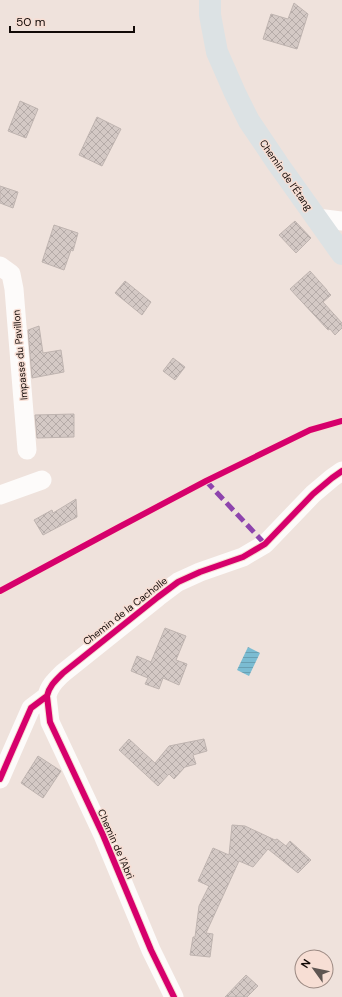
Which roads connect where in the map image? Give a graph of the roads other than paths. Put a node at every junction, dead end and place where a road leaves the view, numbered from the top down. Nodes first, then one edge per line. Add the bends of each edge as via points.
1 (210, 0) edge
2 (224, 0) edge
3 (235, 93) junction
4 (317, 218) junction
5 (342, 221) edge
6 (342, 254) edge
7 (0, 266) edge
8 (27, 450) dead end
9 (342, 471) edge
10 (42, 480) dead end
11 (0, 495) edge
12 (47, 696) junction
13 (0, 779) edge
14 (174, 997) edge

1 - 3 main road, Chemin de l’Étang via 210,16 217,52
2 - 3 main road, Chemin de l’Étang via 223,24
3 - 4 main road, Chemin de l’Étang via 258,134
4 - 5 street
4 - 6 main road, Chemin de l’Étang
7 - 8 street, Impasse du Pavillon via 11,274 14,289
9 - 12 street, Chemin de la Cacholle via 313,494 265,544 243,557 178,582 158,597 63,673 53,683
10 - 11 street
12 - 13 street, Chemin de la Cacholle via 31,708
12 - 14 street, Chemin de l'Abri via 50,722

